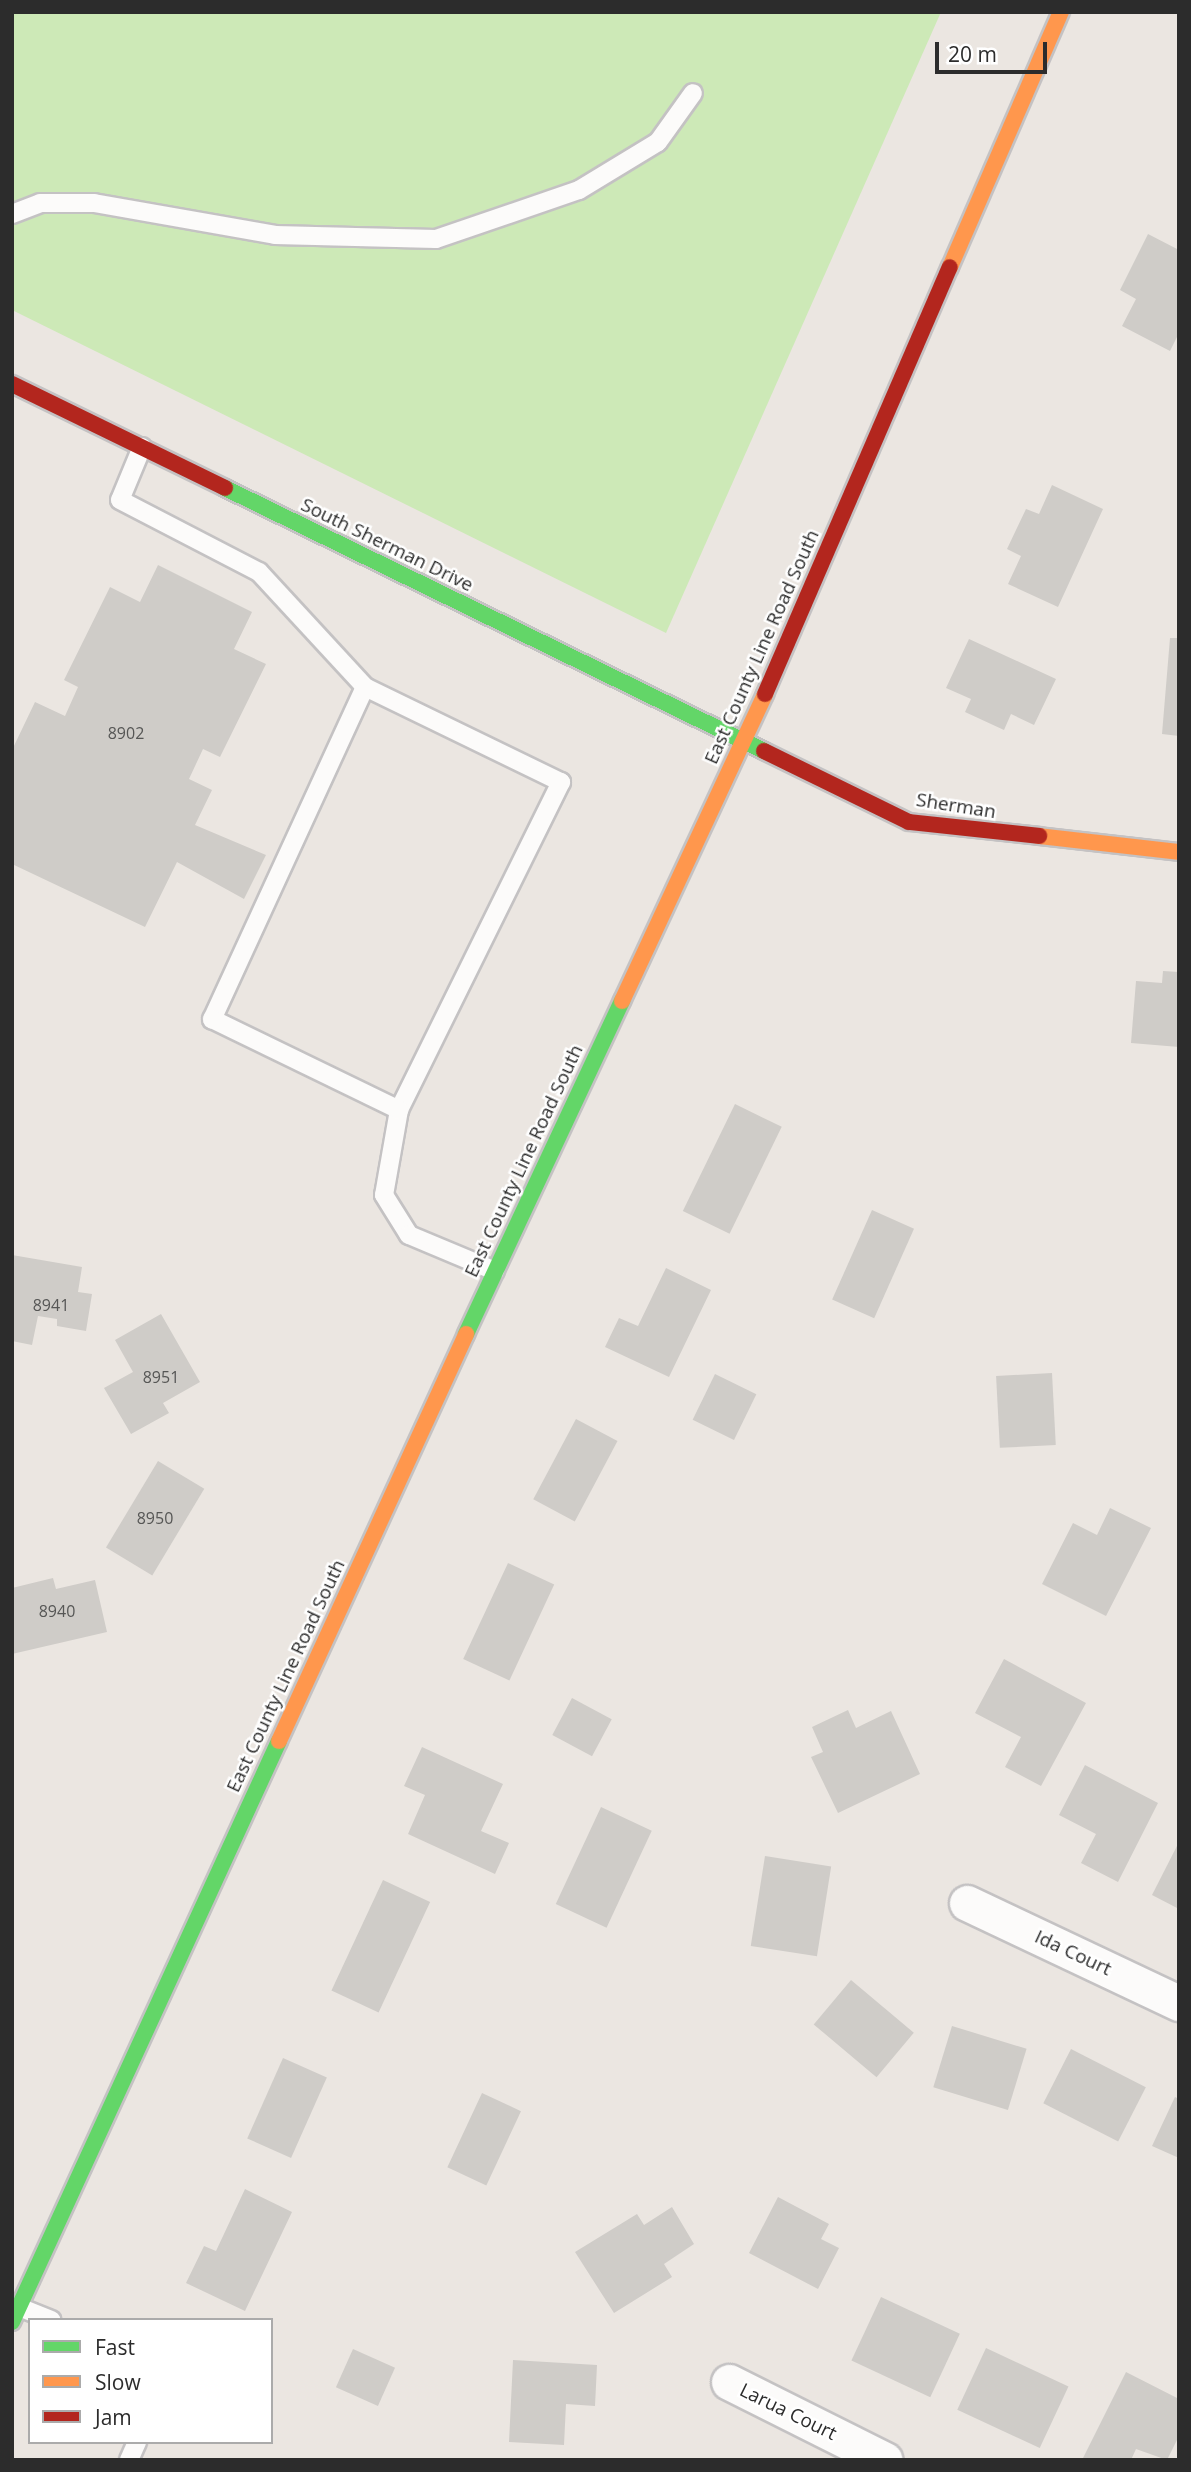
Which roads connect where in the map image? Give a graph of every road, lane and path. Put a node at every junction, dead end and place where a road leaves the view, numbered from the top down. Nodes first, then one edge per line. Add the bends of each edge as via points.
1 (1061, 12) edge
2 (693, 93) dead end
3 (12, 214) edge
4 (12, 384) edge
5 (142, 447) junction
6 (365, 687) junction
7 (744, 743) junction
8 (1179, 852) edge
9 (399, 1110) junction
10 (495, 1271) junction
11 (967, 1903) dead end
12 (1179, 2003) edge
13 (16, 2314) edge
14 (40, 2318) edge
15 (729, 2382) dead end
16 (137, 2444) edge
17 (129, 2460) edge
18 (885, 2460) edge

1 - 7 main road, East County Line Road South
2 - 3 lane via 658,142 579,190 436,239 275,235 94,203 40,203
4 - 5 main road, South Sherman Drive
5 - 6 lane via 120,500 258,572
5 - 7 main road, South Sherman Drive
6 - 9 lane via 212,1019
6 - 9 lane via 561,782
7 - 8 main road, Sherman via 909,822
7 - 10 main road, East County Line Road South
9 - 10 lane via 384,1195 409,1235
10 - 13 main road, East County Line Road South
11 - 12 street, Ida Court
13 - 14 lane
15 - 18 street, Larua Court
16 - 17 lane

